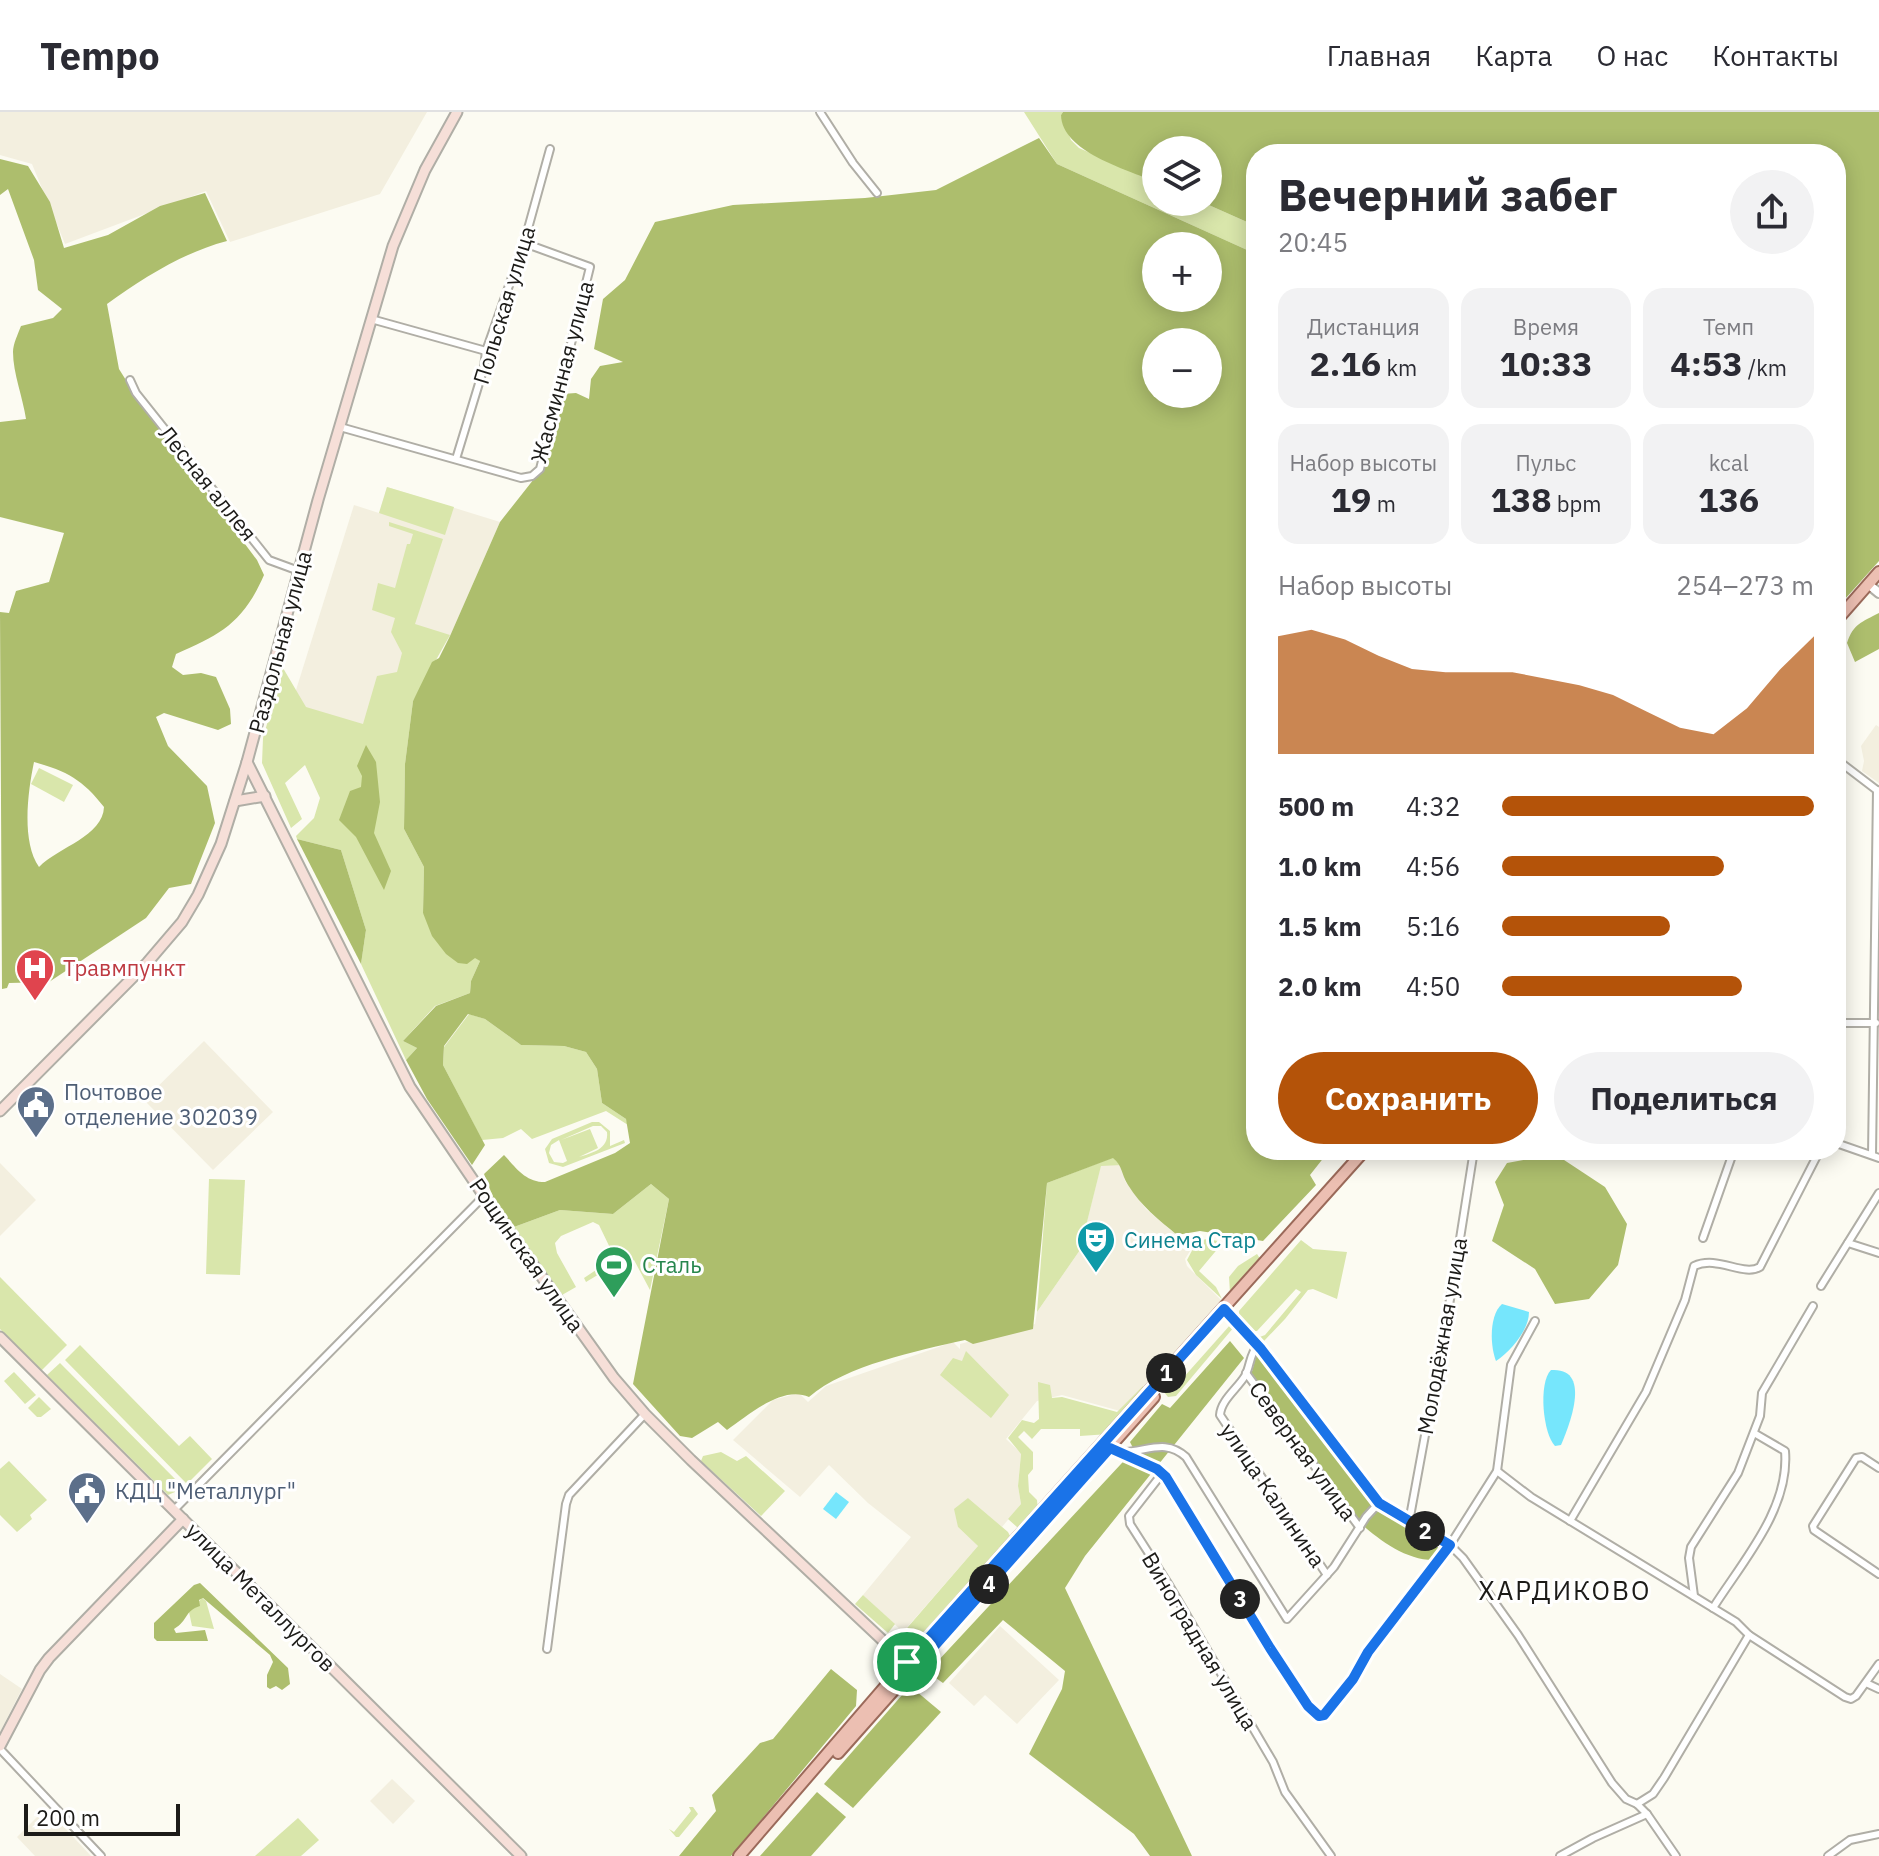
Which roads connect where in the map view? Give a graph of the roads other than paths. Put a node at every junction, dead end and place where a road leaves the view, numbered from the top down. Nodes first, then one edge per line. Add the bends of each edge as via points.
1 (457, 112) edge
2 (820, 112) edge
3 (550, 149) dead end
4 (877, 193) dead end
5 (524, 243) junction
6 (371, 319) junction
7 (486, 351) junction
8 (130, 380) dead end
9 (340, 427) junction
10 (456, 459) junction
11 (299, 571) junction
12 (1879, 572) edge
13 (1875, 587) edge
14 (1846, 612) edge
15 (1846, 618) edge
16 (247, 762) junction
17 (1846, 767) edge
18 (1878, 791) edge
19 (265, 796) junction
20 (235, 801) junction
21 (1846, 1023) edge
22 (1877, 1023) edge
23 (0, 1111) edge
24 (1846, 1146) edge
25 (1875, 1156) edge
26 (1356, 1160) edge
27 (1363, 1160) edge
28 (1472, 1160) edge
29 (1730, 1160) edge
30 (1815, 1160) edge
31 (1879, 1193) edge
32 (484, 1196) junction
33 (1703, 1238) dead end
34 (1848, 1243) junction
35 (1879, 1253) edge
36 (1821, 1286) dead end
37 (1813, 1306) dead end
38 (1226, 1311) junction
39 (1535, 1321) dead end
40 (0, 1337) edge
41 (1258, 1345) junction
42 (1246, 1374) junction
43 (645, 1414) junction
44 (1754, 1433) junction
45 (1114, 1450) junction
46 (1879, 1468) edge
47 (1497, 1471) junction
48 (1161, 1475) junction
49 (1379, 1503) junction
50 (174, 1510) junction
51 (183, 1519) junction
52 (1570, 1521) junction
53 (1409, 1522) junction
54 (1360, 1528) junction
55 (1450, 1545) junction
56 (1879, 1574) edge
57 (1327, 1575) junction
58 (1694, 1596) junction
59 (1713, 1608) junction
60 (1749, 1635) junction
61 (547, 1649) dead end
62 (1879, 1664) edge
63 (910, 1666) junction
64 (1866, 1683) junction
65 (1879, 1689) edge
66 (0, 1748) edge
67 (1637, 1804) junction
68 (1647, 1814) junction
69 (1879, 1834) edge
70 (101, 1856) edge
71 (521, 1856) edge
72 (739, 1856) edge
73 (747, 1856) edge
74 (1331, 1856) edge
75 (1560, 1856) edge
76 (1676, 1856) edge
77 (1828, 1856) edge

1 - 6 main road, Раздольная улица via 409,206
2 - 4 street
3 - 5 street, Польская улица
5 - 7 street, Польская улица
5 - 10 street, Жасминная улица via 590,267 540,469 521,478
6 - 7 street
6 - 9 main road, Раздольная улица
7 - 10 street, Польская улица
8 - 11 street, Лесная аллея via 269,560
9 - 10 street
9 - 11 main road, Раздольная улица
11 - 16 main road, Раздольная улица
12 - 13 main road
13 - 14 main road
13 - 15 main road
16 - 19 main road, Рощинская улица
16 - 20 main road, Раздольная улица
17 - 18 street
18 - 22 street
19 - 20 main road
19 - 32 main road, Рощинская улица via 410,1087
20 - 23 main road, Раздольная улица via 221,844 182,922
21 - 22 street
22 - 25 street
24 - 25 street
26 - 38 main road
27 - 38 main road
28 - 53 street, Молодёжная улица
29 - 33 street
30 - 52 street via 1760,1267 1749,1271 1720,1263 1694,1266 1646,1392
31 - 34 street
32 - 43 main road, Рощинская улица
32 - 50 street
34 - 35 street
34 - 36 street
37 - 44 street via 1762,1393
38 - 41 street
38 - 45 main road
38 - 63 main road
39 - 47 street via 1511,1365
40 - 50 main road, улица Металлургов
41 - 42 street
41 - 49 street
42 - 54 street, Северная улица
42 - 57 street, улица Калинина via 1220,1415
43 - 61 street via 569,1495
43 - 63 main road, Рощинская улица
44 - 58 street via 1728,1490 1691,1547
44 - 59 street via 1785,1451 1783,1472 1771,1516
45 - 48 street
45 - 57 street via 1141,1452 1162,1445 1186,1457 1287,1619
45 - 63 main road
46 - 56 street via 1858,1456 1813,1524 1814,1530
47 - 52 street
47 - 55 street
48 - 55 street via 1192,1516 1285,1671 1321,1716
48 - 74 street, Виноградная улица via 1128,1519 1273,1762 1285,1792
49 - 53 street
49 - 54 street
50 - 51 main road, улица Металлургов
51 - 66 main road via 49,1658
51 - 71 main road, улица Металлургов
52 - 58 street
53 - 55 street
54 - 57 street
55 - 67 street via 1518,1635 1612,1783
58 - 59 street
59 - 60 street
60 - 64 street via 1845,1697 1856,1696
60 - 67 street via 1664,1778
62 - 64 street
63 - 72 main road
63 - 73 main road
64 - 65 street
66 - 70 street
67 - 68 street
68 - 75 street
68 - 76 street
69 - 77 street via 1850,1840

